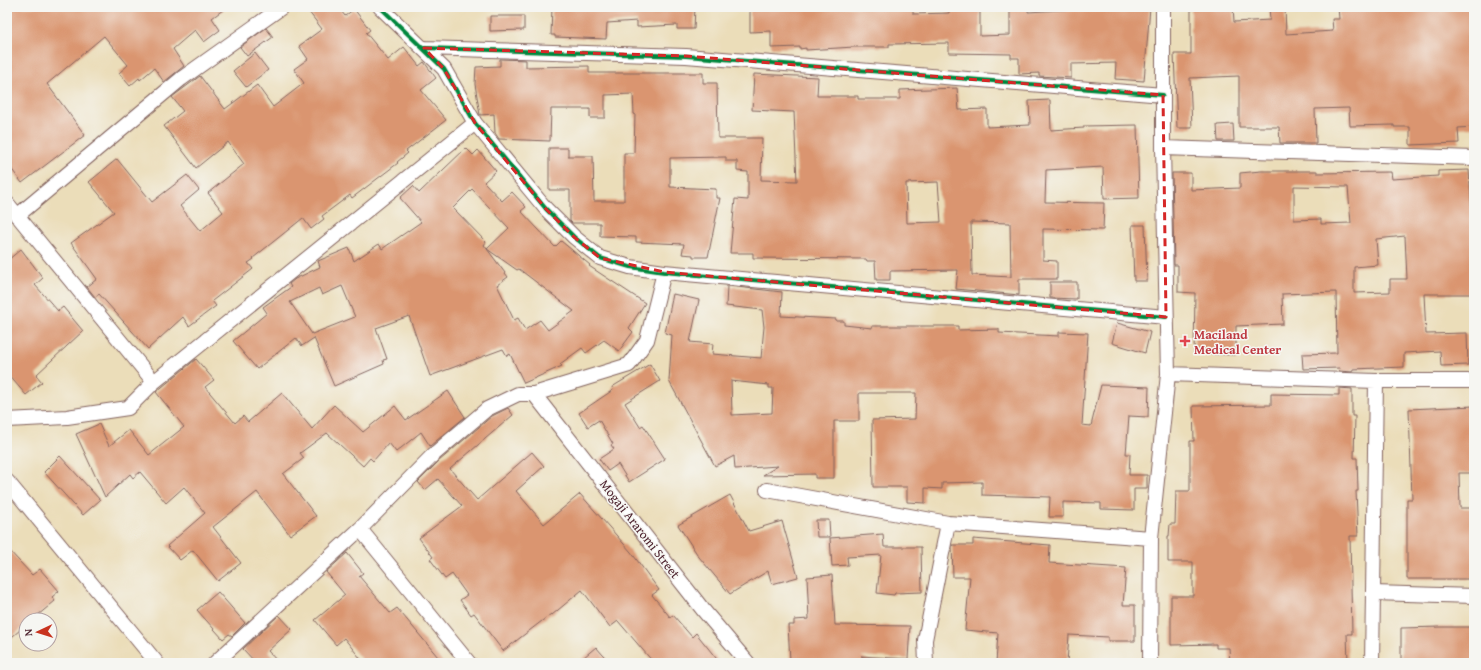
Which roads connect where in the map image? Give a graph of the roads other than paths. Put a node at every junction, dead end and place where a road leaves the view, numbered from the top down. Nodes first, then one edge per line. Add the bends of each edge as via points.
1 (282, 7) edge
2 (380, 7) edge
3 (1162, 7) edge
4 (424, 48) junction
5 (1163, 95) junction
6 (475, 123) junction
7 (1163, 148) junction
8 (1474, 158) edge
9 (7, 203) edge
10 (17, 216) junction
11 (664, 272) junction
12 (1166, 317) junction
13 (1168, 374) junction
14 (1376, 381) junction
15 (1474, 381) edge
16 (154, 382) junction
17 (534, 394) junction
18 (7, 420) edge
19 (7, 481) edge
20 (767, 490) dead end
21 (948, 523) junction
22 (360, 529) junction
23 (1152, 538) junction
24 (1373, 593) junction
25 (1474, 596) edge
26 (157, 663) edge
27 (215, 663) edge
28 (469, 663) edge
29 (748, 663) edge
30 (926, 663) edge
31 (1150, 663) edge
32 (1372, 663) edge

1 - 10 street via 181,78
2 - 4 street
3 - 5 street
4 - 5 street via 686,56
4 - 6 street via 444,69
5 - 7 street
6 - 11 street via 546,209 600,258
6 - 16 street
7 - 8 street
7 - 12 street
9 - 10 street
10 - 16 street
11 - 12 street
11 - 17 street via 647,340 629,365
12 - 13 street
13 - 14 street
13 - 23 street
14 - 15 street
14 - 24 street
16 - 18 street via 128,408 67,417
17 - 22 street via 518,394 487,409 433,455
17 - 29 street, Mogaji Araromi Street via 704,611
19 - 26 street
20 - 21 street
21 - 23 street
21 - 30 street via 925,640
22 - 27 street
22 - 28 street
23 - 31 street
24 - 25 street
24 - 32 street

